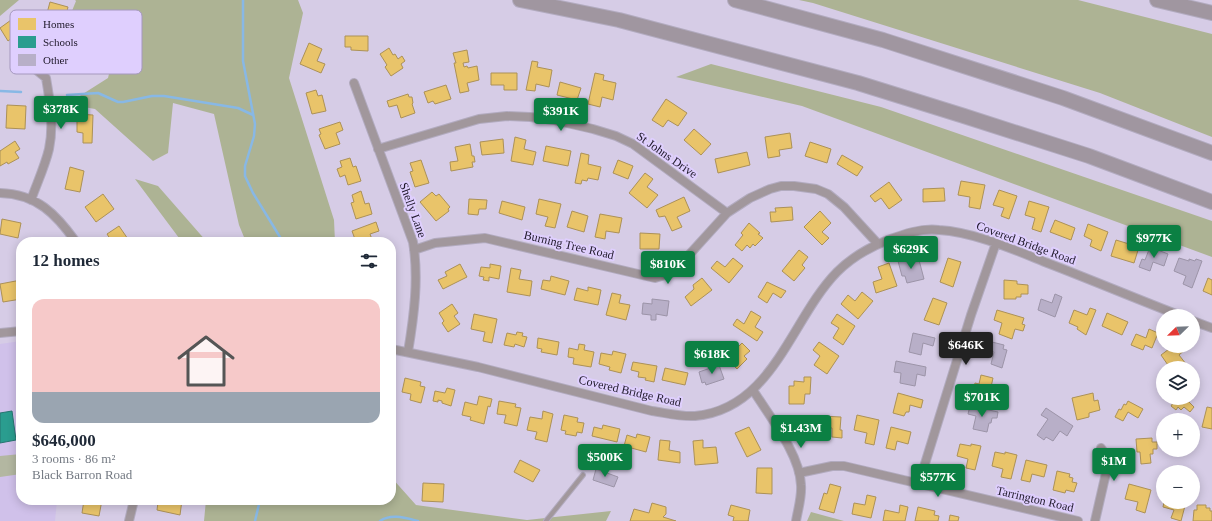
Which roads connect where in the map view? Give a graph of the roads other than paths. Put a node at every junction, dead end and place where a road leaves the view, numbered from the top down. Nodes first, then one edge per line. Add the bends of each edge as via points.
1 (520, 0) edge
2 (735, 0) edge
3 (1157, 0) edge
4 (1212, 13) edge
5 (41, 74) edge
6 (354, 83) dead end
7 (378, 149) junction
8 (1212, 153) edge
9 (0, 193) edge
10 (30, 200) junction
11 (1212, 202) edge
12 (727, 213) junction
13 (72, 237) edge
14 (996, 243) junction
15 (878, 244) junction
16 (414, 250) junction
17 (1164, 309) edge
18 (1200, 324) edge
19 (1212, 328) edge
20 (16, 331) edge
21 (0, 333) edge
22 (396, 350) edge
23 (408, 352) junction
24 (753, 390) junction
25 (1101, 448) dead end
26 (799, 473) junction
27 (583, 475) dead end
28 (919, 483) junction
29 (133, 505) edge
30 (129, 521) edge
31 (546, 521) edge
32 (796, 521) edge
33 (1078, 521) edge
34 (1095, 521) edge

1 - 11 highway via 619,20 858,83 1089,156
2 - 8 highway via 905,47 1063,98
3 - 4 highway
5 - 10 street via 46,78 51,107 51,133 49,150
6 - 7 street, Shelly Lane
7 - 12 street, St Johns Drive via 479,119 506,116 554,120 616,136 634,144
7 - 16 street, Shelly Lane
9 - 10 street
10 - 13 street via 49,210
12 - 15 street, Burning Tree Road via 750,198 775,187 816,189 844,206
12 - 16 street, Burning Tree Road via 678,267 655,278 485,238 435,243
14 - 15 street, Covered Bridge Road via 962,233 922,230
14 - 17 street, Covered Bridge Road
14 - 28 street via 971,314
15 - 24 street, Covered Bridge Road via 837,271 815,299 778,360
16 - 23 street, Shelly Lane via 414,317
18 - 19 street
20 - 21 street
22 - 23 street, Covered Bridge Road
23 - 24 street, Covered Bridge Road via 680,416 710,414 726,408
24 - 26 street via 790,448
25 - 34 street via 1109,460
26 - 28 street, Tarrington Road via 844,466
26 - 32 street via 802,484
27 - 31 lane
28 - 33 street, Tarrington Road
29 - 30 street

